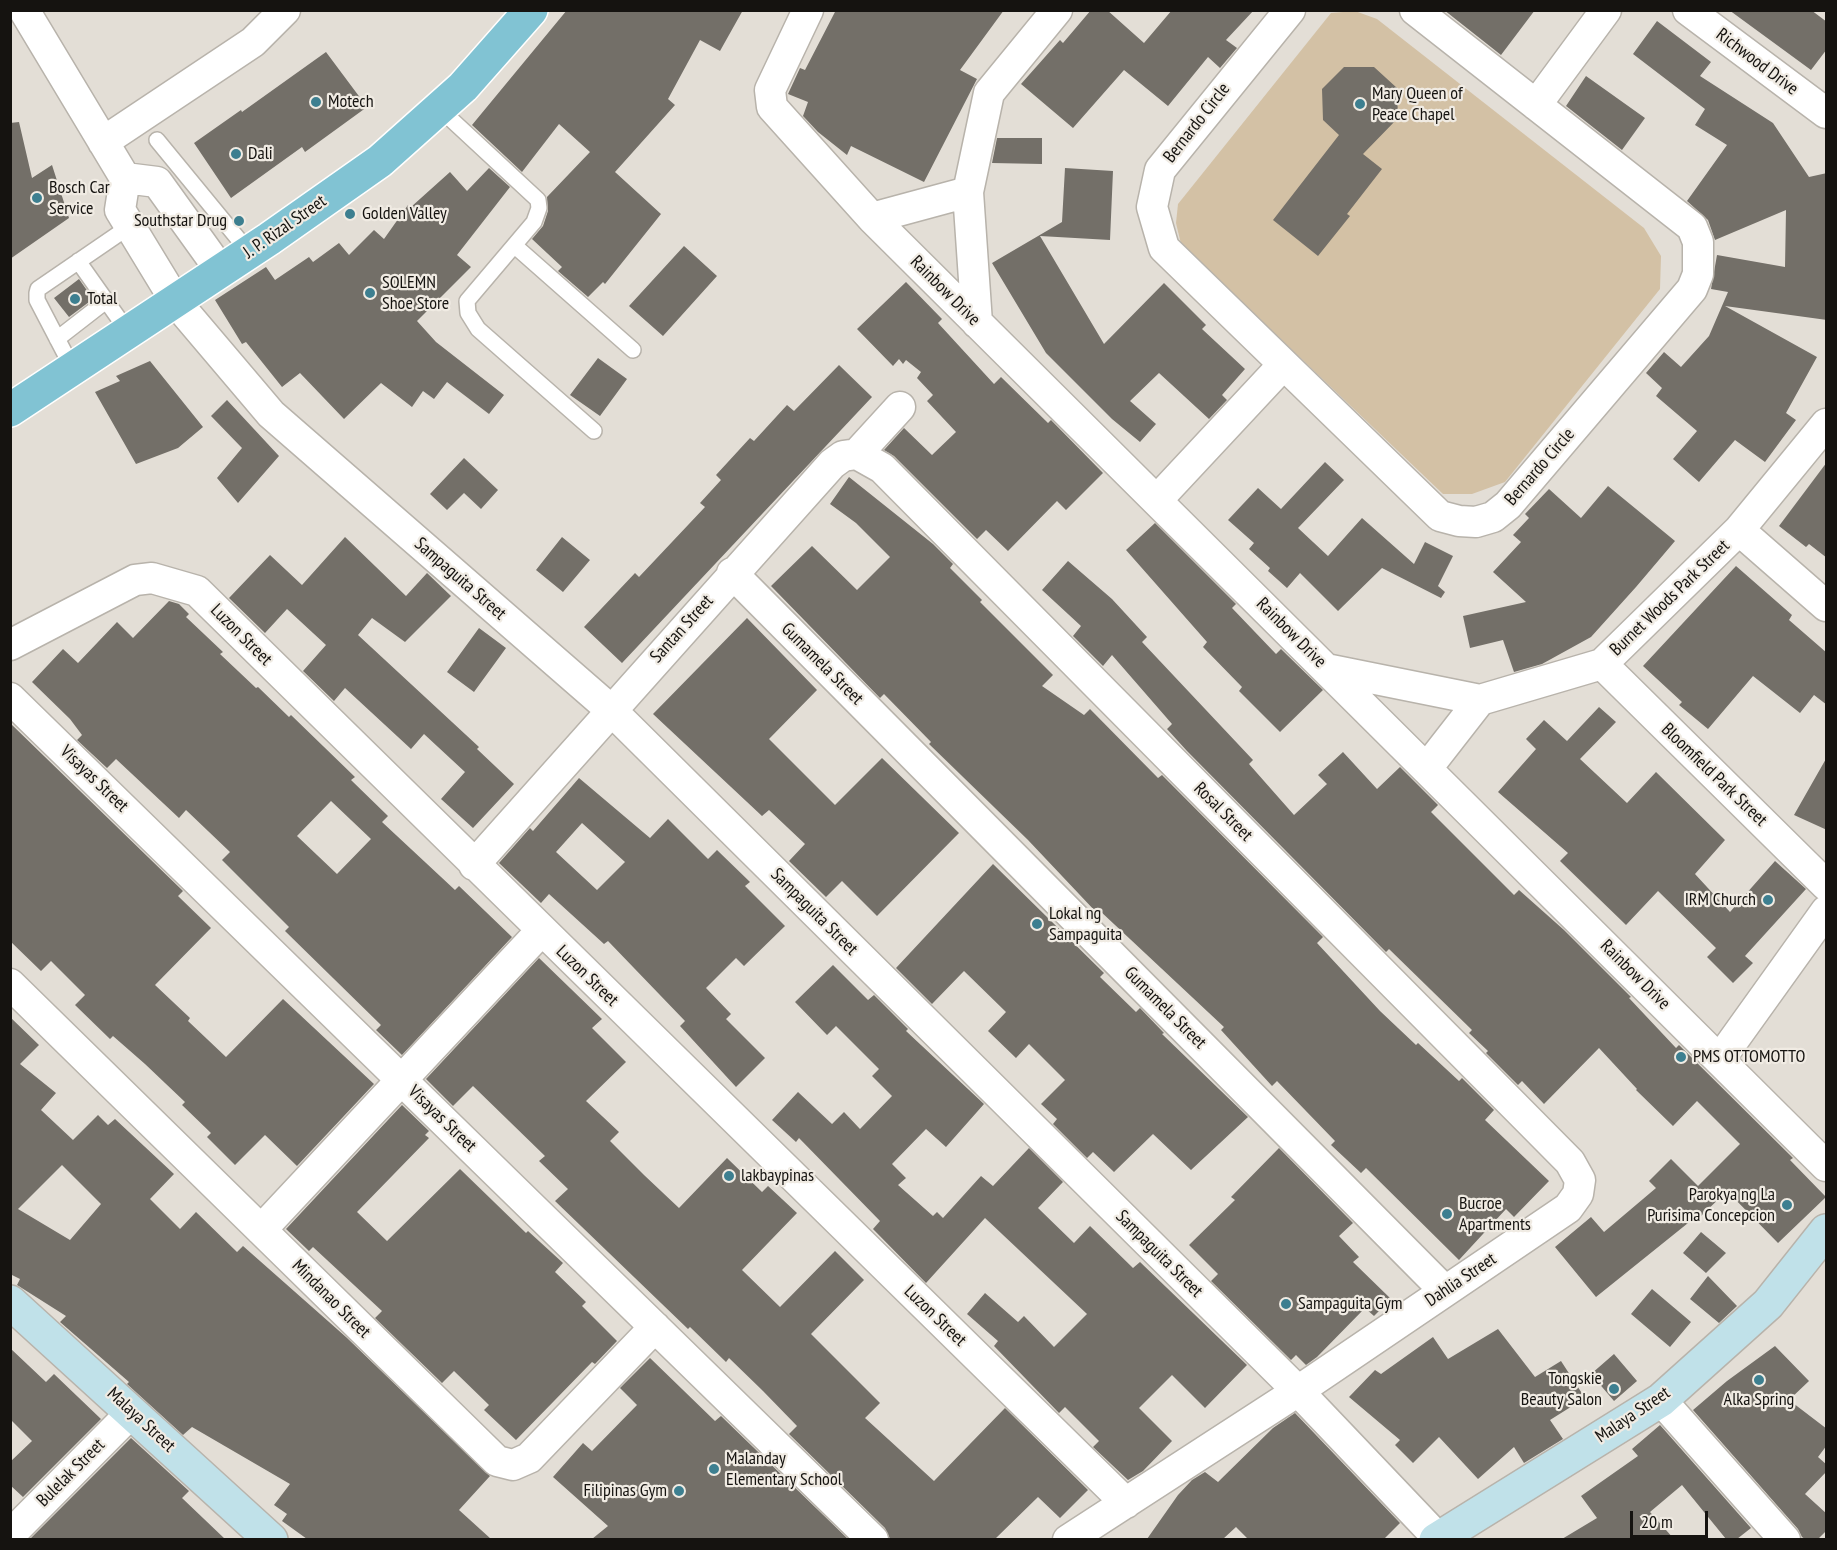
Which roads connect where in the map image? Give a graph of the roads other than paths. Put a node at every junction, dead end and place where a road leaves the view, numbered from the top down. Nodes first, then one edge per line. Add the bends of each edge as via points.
1 (24, 10) edge
2 (285, 10) edge
3 (531, 10) edge
4 (808, 10) edge
5 (1057, 10) edge
6 (1290, 10) edge
7 (1415, 10) edge
8 (1606, 10) edge
9 (1688, 10) edge
10 (1536, 105) junction
11 (440, 109) junction
12 (1827, 113) edge
13 (157, 140) dead end
14 (103, 142) junction
15 (125, 178) junction
16 (968, 192) junction
17 (872, 218) junction
18 (130, 226) junction
19 (515, 246) junction
20 (249, 252) junction
21 (78, 261) junction
22 (221, 271) junction
23 (106, 301) junction
24 (176, 302) junction
25 (977, 323) junction
26 (129, 333) junction
27 (57, 339) junction
28 (633, 350) dead end
29 (1283, 365) junction
30 (74, 371) junction
31 (900, 407) dead end
32 (10, 410) edge
33 (1827, 424) edge
34 (594, 431) dead end
35 (857, 454) junction
36 (1157, 500) junction
37 (1739, 530) junction
38 (732, 573) junction
39 (1827, 606) edge
40 (10, 645) edge
41 (1602, 664) junction
42 (1326, 669) junction
43 (10, 698) edge
44 (1479, 700) junction
45 (611, 710) junction
46 (1427, 768) junction
47 (474, 865) junction
48 (1827, 885) edge
49 (1827, 911) edge
50 (541, 931) junction
51 (10, 984) edge
52 (1720, 1059) junction
53 (400, 1079) junction
54 (1827, 1166) edge
55 (1580, 1180) joint
56 (261, 1230) junction
57 (1827, 1231) edge
58 (1445, 1291) junction
59 (10, 1302) edge
60 (656, 1327) junction
61 (1298, 1392) junction
62 (1661, 1400) junction
63 (132, 1412) junction
64 (1126, 1503) junction
65 (10, 1535) edge
66 (271, 1539) edge
67 (873, 1539) edge
68 (1068, 1539) edge
69 (1437, 1539) edge
70 (1785, 1539) edge

1 - 14 street
2 - 14 street via 253,42
3 - 11 main road, J. P. Rizal Street
4 - 17 street, Rainbow Drive via 770,90 772,107
5 - 16 street via 989,93
6 - 29 street, Bernardo Circle via 1160,170 1152,207 1164,248
7 - 10 street, Bernardo Circle
8 - 10 street
9 - 12 street, Richwood Drive
10 - 29 street, Bernardo Circle via 1692,227 1698,242 1698,274 1692,289 1508,505 1493,517 1476,522 1440,516
11 - 19 lane via 538,200 534,222
11 - 20 main road, J. P. Rizal Street via 380,160
13 - 20 lane
14 - 15 street
15 - 18 street, Sampaguita Street via 120,210
15 - 22 street via 157,182
16 - 17 street
16 - 25 street
17 - 25 street, Rainbow Drive
18 - 21 lane
18 - 24 street, Sampaguita Street
19 - 28 lane
19 - 34 lane via 467,301 468,313 478,329
20 - 22 main road, J. P. Rizal Street
21 - 23 lane
21 - 27 lane via 37,293
22 - 24 main road, J. P. Rizal Street
23 - 26 lane
23 - 27 lane
24 - 26 main road, J. P. Rizal Street
24 - 45 street, Sampaguita Street via 271,414
25 - 36 street, Rainbow Drive
26 - 30 main road, J. P. Rizal Street
27 - 30 lane
29 - 36 street
30 - 32 main road, J. P. Rizal Street
31 - 35 street, Santan Street
33 - 37 street, Burnet Woods Park Street
35 - 38 street, Santan Street via 843,456 832,464
35 - 55 street, Rosal Street via 874,462 899,485 1570,1162
36 - 42 street, Rainbow Drive
37 - 39 street
37 - 41 street, Burnet Woods Park Street
38 - 45 street, Santan Street
38 - 58 street, Gumamela Street
40 - 47 street, Luzon Street via 135,580 152,578 197,591
41 - 44 street, Burnet Woods Park Street
41 - 48 street, Bloomfield Park Street
42 - 44 street, Burnet Woods Park Street
42 - 46 street, Rainbow Drive
43 - 53 street, Visayas Street
44 - 46 street
45 - 47 street, Santan Street
45 - 61 street, Sampaguita Street
46 - 52 street, Rainbow Drive
47 - 50 street, Luzon Street
49 - 52 street
50 - 53 street
50 - 64 street, Luzon Street
51 - 56 street, Mindanao Street
52 - 54 street, Rainbow Drive
53 - 56 street
53 - 60 street, Visayas Street
55 - 58 street, Dahlia Street via 1572,1204
56 - 60 street, Mindanao Street via 488,1454 507,1465 519,1465 529,1458
57 - 62 street, Malaya Street via 1768,1304
58 - 61 street, Dahlia Street
59 - 63 street, Malaya Street
60 - 67 street, Visayas Street
61 - 64 street
61 - 69 street, Sampaguita Street
62 - 69 street, Malaya Street
62 - 70 street
63 - 65 street, Bulelak Street
63 - 66 street, Malaya Street
64 - 68 street

